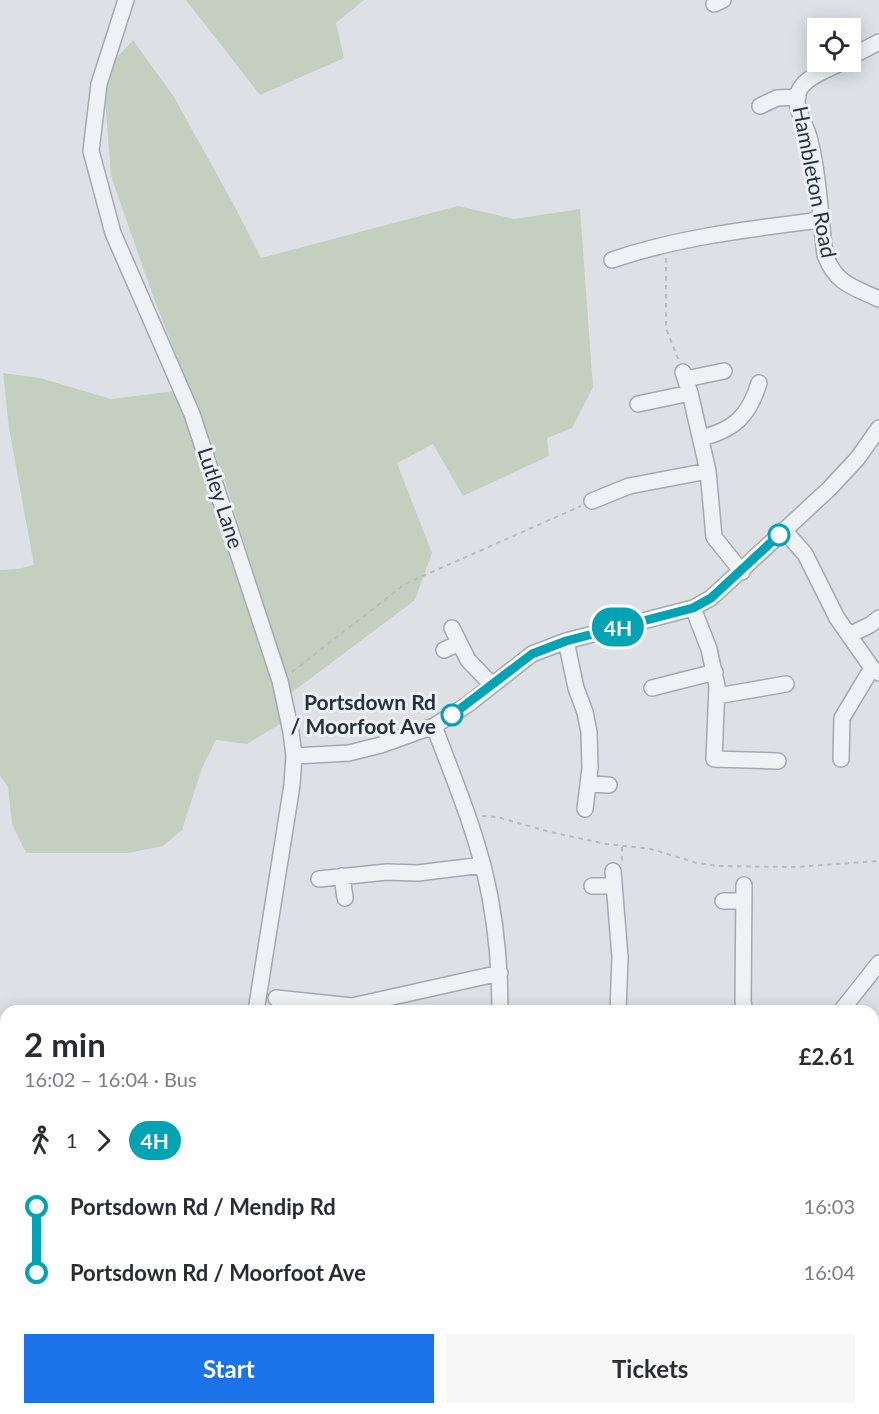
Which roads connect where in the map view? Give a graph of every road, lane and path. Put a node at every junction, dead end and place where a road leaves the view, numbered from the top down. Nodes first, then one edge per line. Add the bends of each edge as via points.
1 (126, 0) edge
2 (879, 42) edge
3 (861, 51) edge
4 (823, 72) edge
5 (798, 97) junction
6 (760, 106) dead end
7 (820, 220) junction
8 (667, 245) junction
9 (612, 260) dead end
10 (879, 299) edge
11 (724, 371) dead end
12 (686, 381) junction
13 (759, 383) dead end
14 (638, 404) dead end
15 (879, 428) edge
16 (701, 438) junction
17 (708, 471) junction
18 (592, 501) joint
19 (784, 530) junction
20 (742, 572) junction
21 (693, 608) junction
22 (879, 618) edge
23 (452, 628) dead end
24 (849, 635) junction
25 (566, 641) junction
26 (459, 643) junction
27 (444, 650) dead end
28 (875, 670) edge
29 (715, 672) junction
30 (280, 681) junction
31 (786, 684) dead end
32 (492, 685) junction
33 (652, 688) dead end
34 (717, 696) junction
35 (434, 726) junction
36 (294, 756) junction
37 (842, 759) dead end
38 (778, 761) dead end
39 (589, 784) junction
40 (609, 785) dead end
41 (585, 809) dead end
42 (468, 815) junction
43 (879, 861) edge
44 (483, 865) junction
45 (342, 876) junction
46 (319, 879) dead end
47 (744, 885) dead end
48 (592, 886) dead end
49 (345, 898) dead end
50 (723, 901) dead end
51 (744, 901) junction
52 (879, 963) edge
53 (500, 973) junction
54 (276, 998) dead end
55 (257, 1005) edge
56 (342, 1005) edge
57 (356, 1005) edge
58 (500, 1005) edge
59 (618, 1005) edge
60 (744, 1005) edge
61 (846, 1005) edge

1 - 30 street, Lutley Lane via 99,84 91,151 113,233 192,414
2 - 3 street
4 - 5 street, Hambleton Road via 806,81
5 - 6 street via 777,98
5 - 7 street, Hambleton Road via 797,105 812,148
7 - 8 street
7 - 10 street, Hambleton Road via 830,268 837,277
8 - 9 street
8 - 12 path via 666,328
11 - 12 street
12 - 14 street
12 - 16 street
13 - 16 street via 753,403 734,426
15 - 19 street via 829,489
16 - 17 street
17 - 18 street via 628,486
17 - 20 street via 714,537
18 - 30 path via 405,584
19 - 20 street
19 - 24 street via 805,554
20 - 21 street
21 - 25 street
21 - 29 street
22 - 24 street
23 - 26 street
24 - 28 street
25 - 32 street via 532,654
25 - 39 street via 589,732
26 - 27 street
26 - 32 street via 468,660
28 - 37 street via 842,718
29 - 33 street
29 - 34 street
30 - 36 street, Lutley Lane
31 - 34 street
32 - 35 street
34 - 38 street via 714,759
35 - 36 street via 349,753
35 - 42 street
36 - 55 street, Lutley Lane
39 - 40 street
39 - 41 street
42 - 43 path via 497,817 550,832 651,849 718,866 795,867
42 - 44 street
44 - 45 street
44 - 53 street
45 - 46 street
45 - 49 street
47 - 51 street
48 - 59 street via 614,879 620,957
50 - 51 street
51 - 60 street
52 - 61 street
53 - 57 street
53 - 58 street
54 - 56 street

